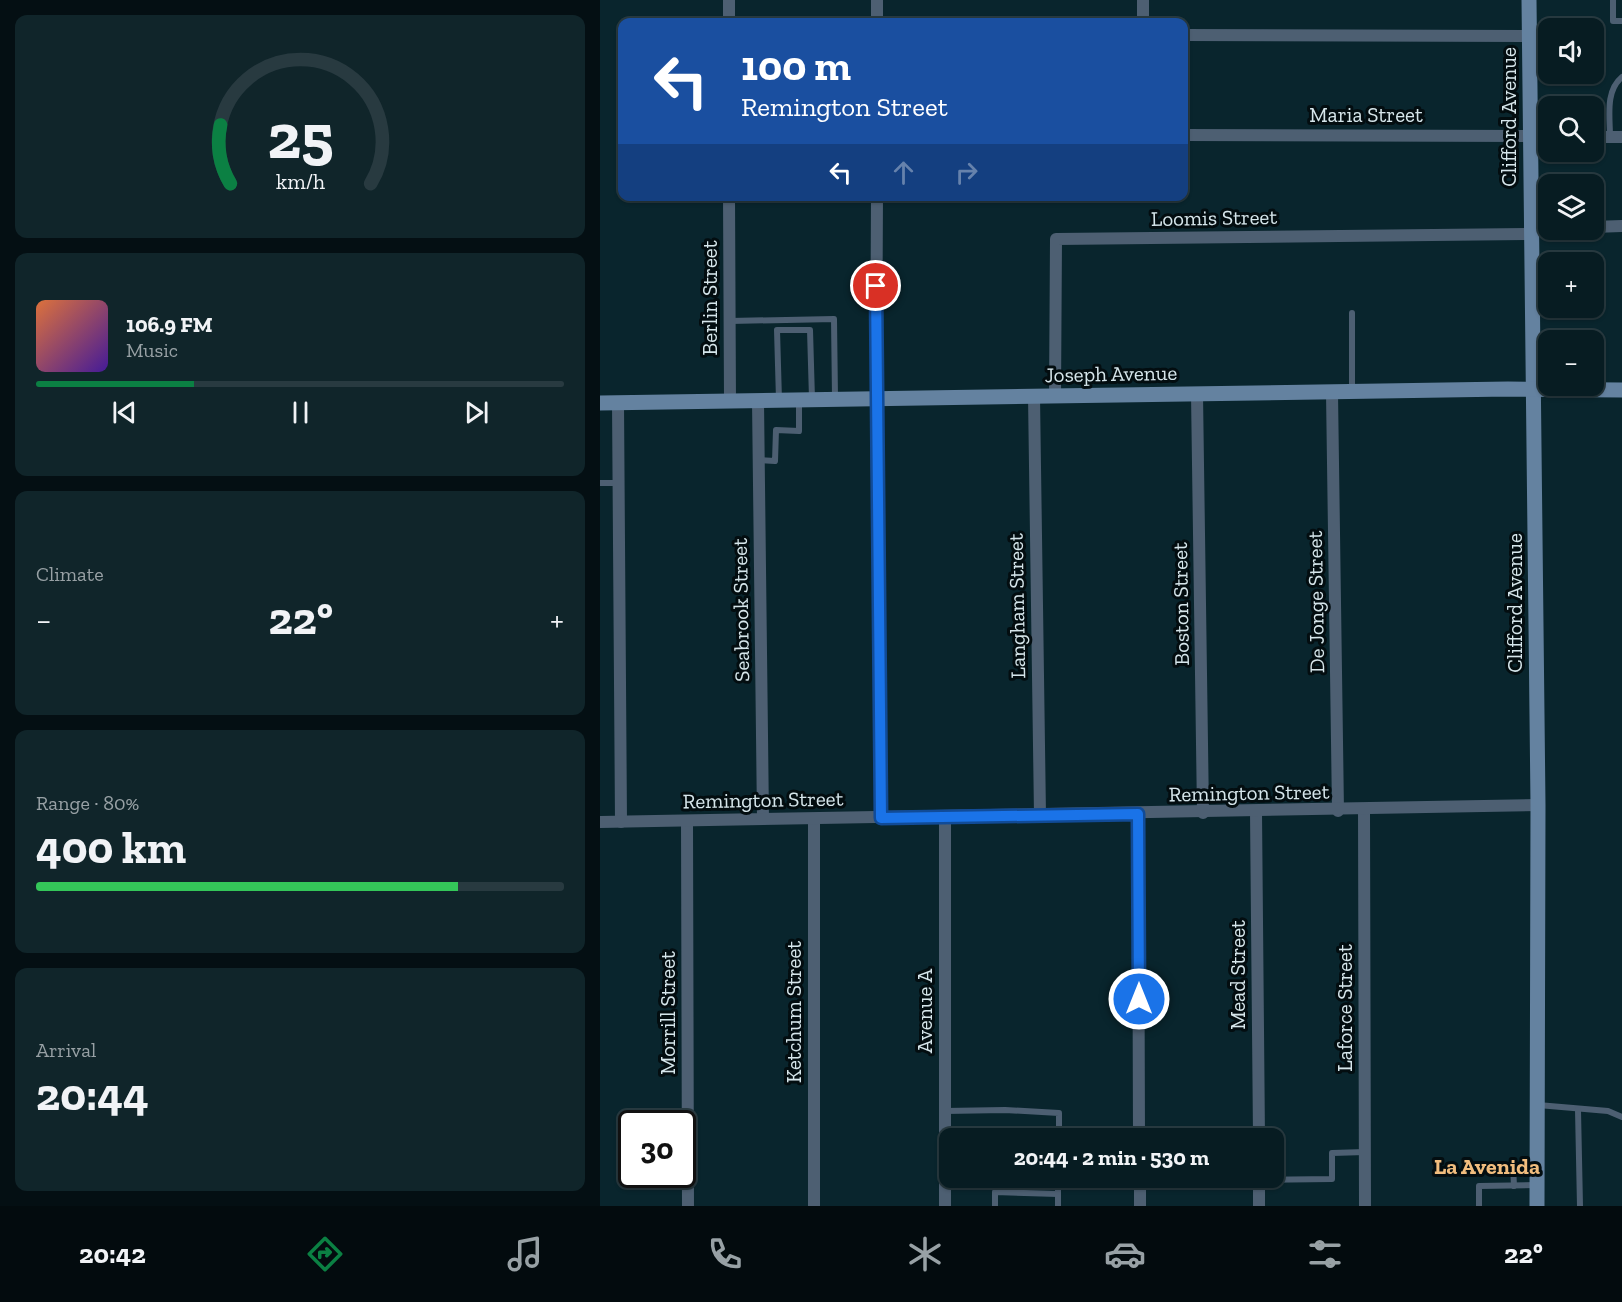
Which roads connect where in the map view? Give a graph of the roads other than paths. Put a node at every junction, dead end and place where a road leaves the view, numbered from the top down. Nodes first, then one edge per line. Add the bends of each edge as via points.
1 (729, 0) edge
2 (877, 0) edge
3 (1143, 0) edge
4 (1529, 0) edge
5 (1613, 0) edge
6 (729, 18) edge
7 (877, 18) edge
8 (1143, 18) edge
9 (1622, 21) edge
10 (1188, 35) edge
11 (1529, 36) junction
12 (1622, 77) edge
13 (1188, 135) edge
14 (1530, 135) junction
15 (1538, 135) edge
16 (1616, 137) edge
17 (729, 201) edge
18 (877, 201) edge
19 (1622, 226) edge
20 (1604, 227) edge
21 (1538, 229) edge
22 (1530, 230) junction
23 (1352, 313) dead end
24 (729, 321) junction
25 (1531, 389) junction
26 (1622, 390) edge
27 (1353, 392) junction
28 (1332, 393) junction
29 (1197, 394) junction
30 (1034, 396) junction
31 (1055, 396) junction
32 (835, 399) junction
33 (876, 399) junction
34 (730, 400) junction
35 (758, 400) junction
36 (779, 400) junction
37 (805, 400) junction
38 (600, 403) edge
39 (618, 403) junction
40 (759, 460) junction
41 (600, 483) edge
42 (618, 483) junction
43 (1538, 805) junction
44 (1364, 810) junction
45 (1338, 811) junction
46 (1256, 812) junction
47 (1203, 813) junction
48 (1138, 814) junction
49 (1040, 815) junction
50 (945, 817) junction
51 (881, 818) junction
52 (763, 819) junction
53 (814, 819) junction
54 (687, 821) junction
55 (600, 822) edge
56 (621, 822) junction
57 (1538, 1105) junction
58 (1578, 1110) junction
59 (945, 1111) junction
60 (1622, 1117) edge
61 (1059, 1128) edge
62 (1139, 1128) edge
63 (1259, 1128) edge
64 (1365, 1152) junction
65 (1513, 1167) dead end
66 (1284, 1179) edge
67 (1537, 1185) junction
68 (1514, 1186) junction
69 (1058, 1188) edge
70 (1140, 1188) edge
71 (1259, 1188) edge
72 (1058, 1194) junction
73 (688, 1206) edge
74 (814, 1206) edge
75 (945, 1206) edge
76 (995, 1206) edge
77 (1058, 1206) edge
78 (1140, 1206) edge
79 (1259, 1206) edge
80 (1365, 1206) edge
81 (1479, 1206) edge
82 (1538, 1206) edge
83 (1580, 1206) edge

1 - 6 street
2 - 7 street
3 - 8 street
4 - 11 main road, Clifford Avenue
5 - 9 lane via 1612,21
10 - 11 street
11 - 14 main road, Clifford Avenue
12 - 16 lane via 1612,88 1610,98
13 - 14 street, Maria Street
14 - 15 street, Maria Street
14 - 22 main road, Clifford Avenue
17 - 24 street, Berlin Street
18 - 33 street
19 - 20 street
21 - 22 street
22 - 25 main road, Clifford Avenue
22 - 31 street, Loomis Street via 1056,239
23 - 27 lane
24 - 32 lane via 834,320
24 - 34 street, Berlin Street
25 - 26 main road, Joseph Avenue
25 - 27 main road, Joseph Avenue
25 - 43 main road, Clifford Avenue
27 - 28 main road, Joseph Avenue
28 - 29 main road, Joseph Avenue
28 - 45 street, De Jonge Street
29 - 31 main road, Joseph Avenue
29 - 47 street, Boston Street
30 - 31 main road, Joseph Avenue
30 - 33 main road, Joseph Avenue
30 - 49 street, Langham Street
32 - 33 main road, Joseph Avenue
32 - 37 main road, Joseph Avenue
33 - 51 street
34 - 35 main road, Joseph Avenue
34 - 39 main road, Joseph Avenue
35 - 36 main road, Joseph Avenue
35 - 40 street, Seabrook Street
36 - 37 main road, Joseph Avenue
36 - 37 lane via 777,330 810,330
37 - 40 lane via 799,431 776,430 775,460
38 - 39 main road, Joseph Avenue
39 - 42 street
40 - 52 street, Seabrook Street
41 - 42 lane
42 - 56 street
43 - 44 street, Remington Street
43 - 57 main road, Clifford Avenue
44 - 45 street, Remington Street
44 - 64 street, Laforce Street
45 - 46 street, Remington Street
46 - 47 street, Remington Street
46 - 63 street, Mead Street
47 - 48 street, Remington Street
48 - 49 street, Remington Street
48 - 62 street
49 - 50 street, Remington Street
50 - 51 street, Remington Street
50 - 59 street, Avenue A
51 - 53 street, Remington Street
52 - 53 street, Remington Street
52 - 54 street, Remington Street
53 - 74 street, Ketchum Street
54 - 56 street, Remington Street
54 - 73 street, Morrill Street
55 - 56 street, Remington Street
57 - 58 lane
57 - 67 main road, Clifford Avenue
58 - 60 lane via 1608,1111
58 - 83 lane
59 - 61 lane via 1059,1113
59 - 75 street, Avenue A
64 - 66 lane via 1332,1153 1332,1179
64 - 80 street, Laforce Street
65 - 68 lane
67 - 68 lane
67 - 82 main road, Clifford Avenue
68 - 81 lane via 1479,1186
69 - 72 lane
70 - 78 street
71 - 79 street
72 - 76 lane via 995,1192
72 - 77 lane

